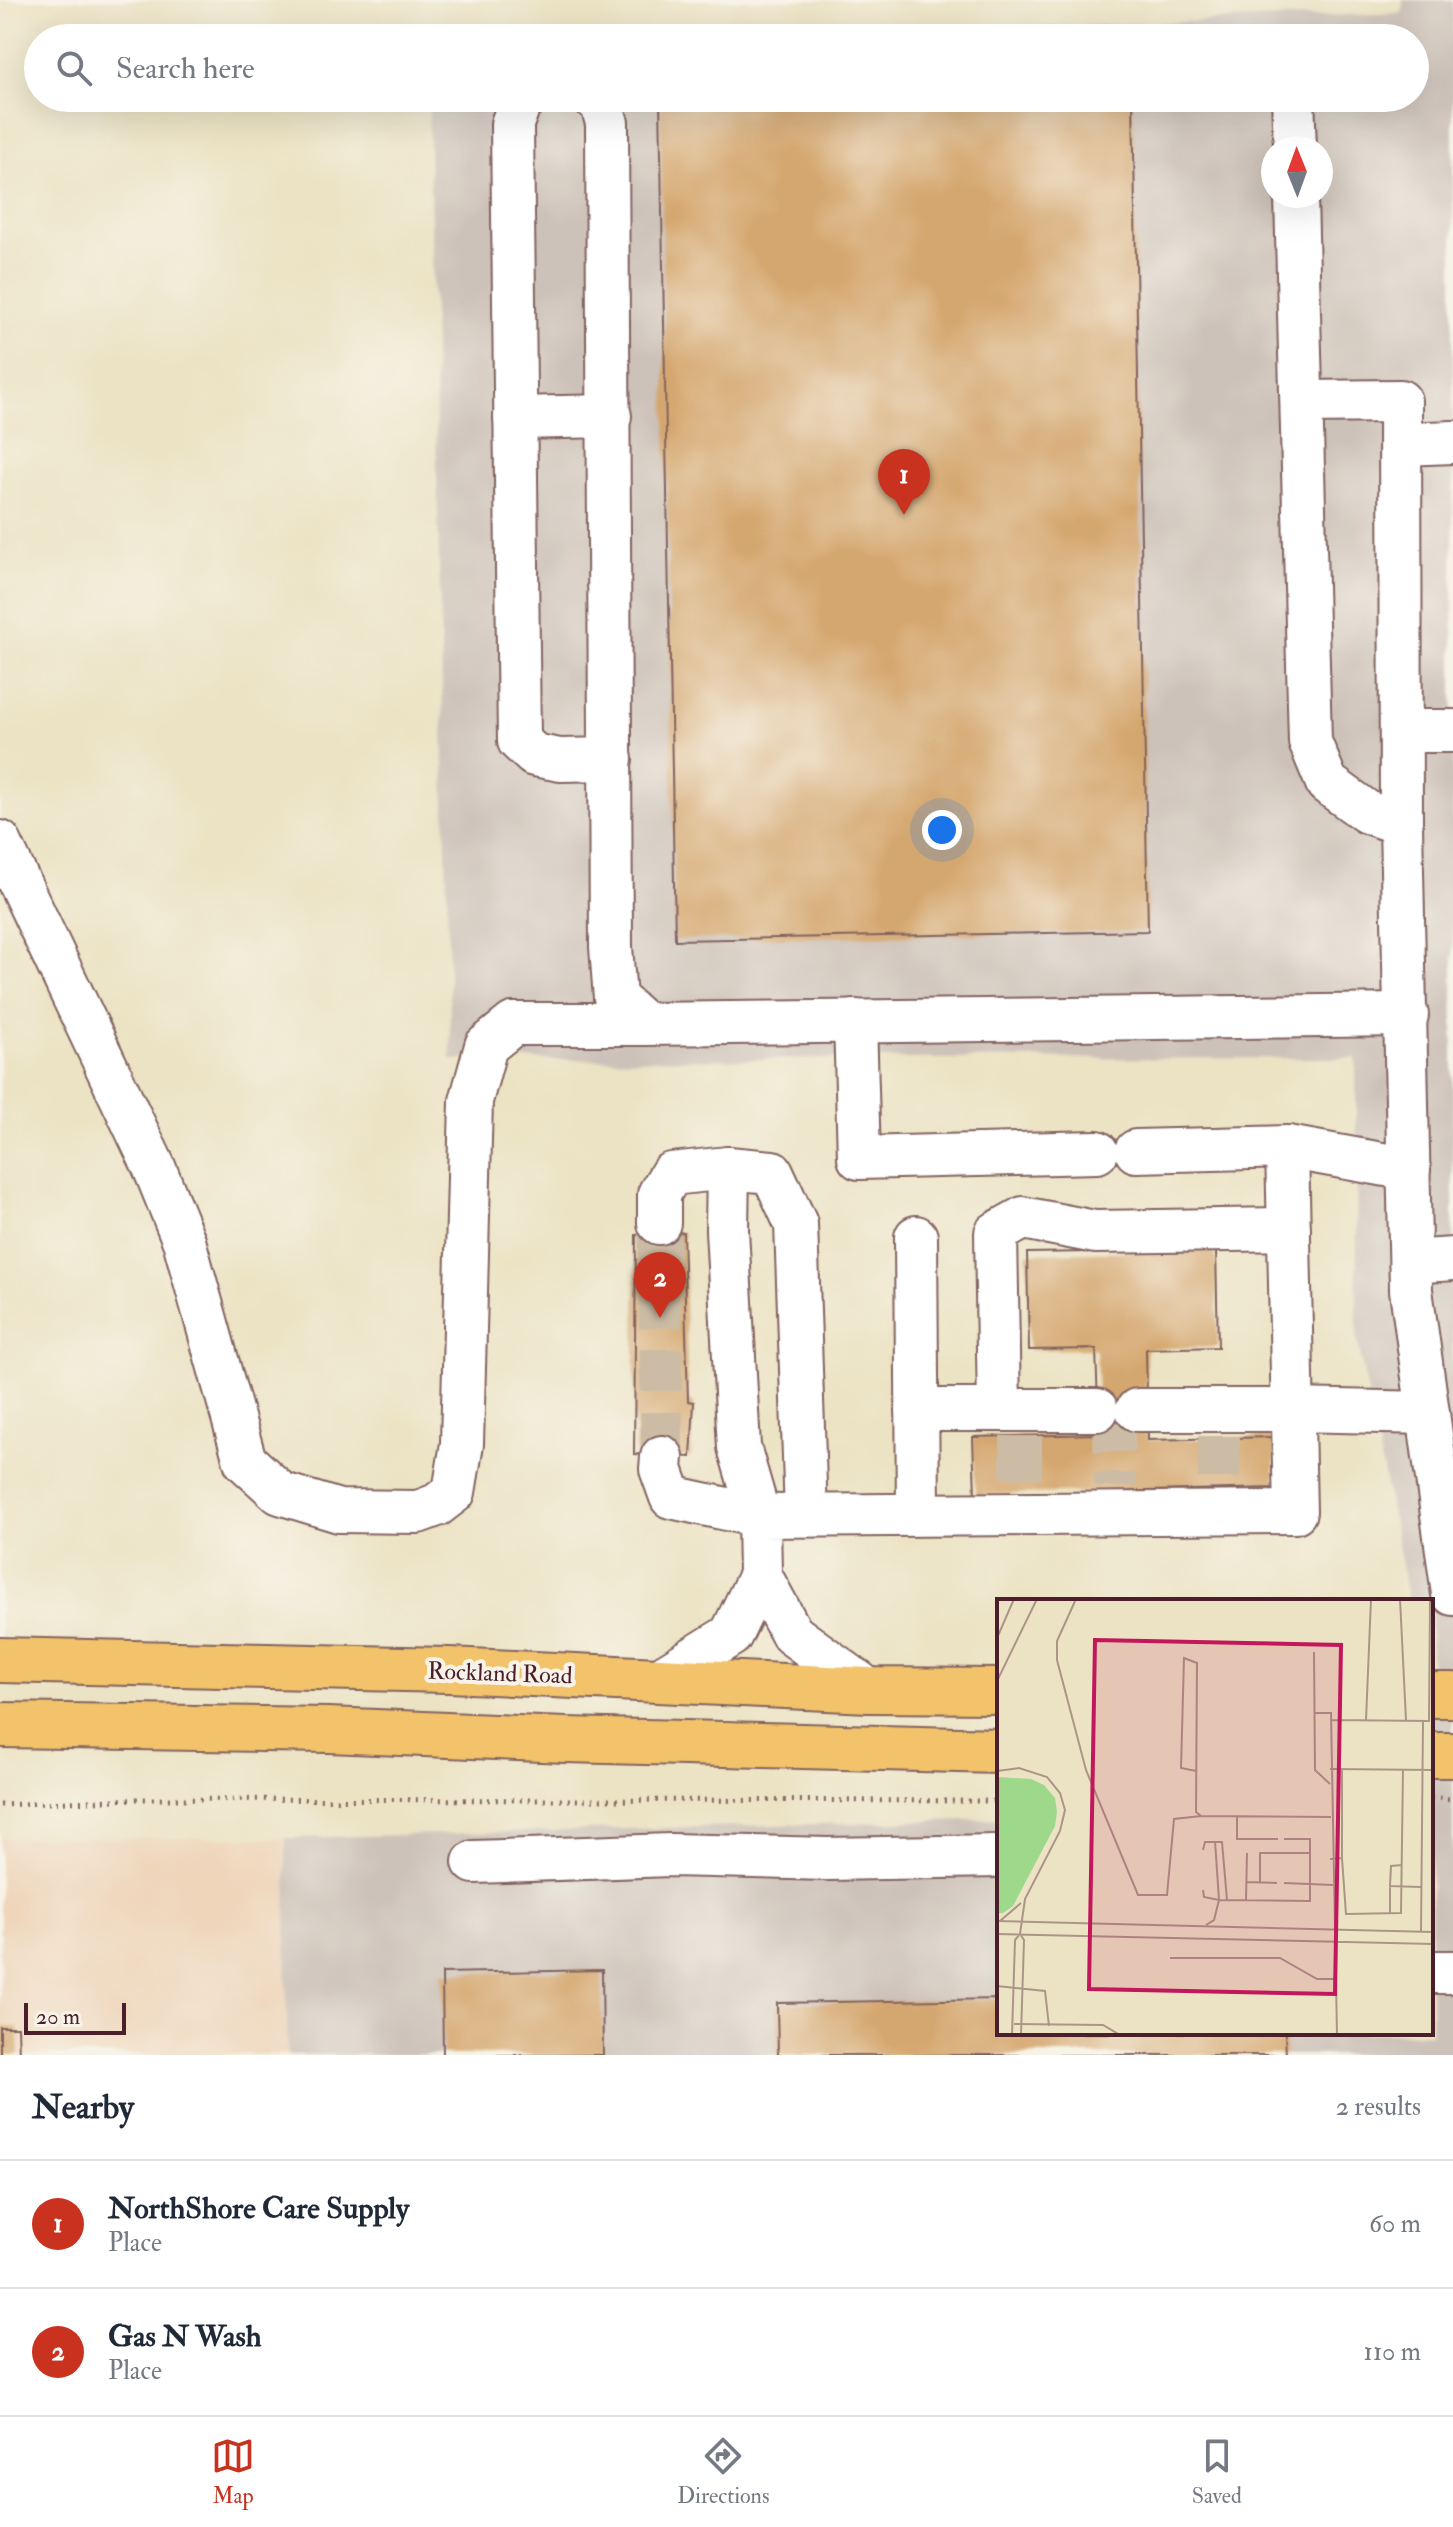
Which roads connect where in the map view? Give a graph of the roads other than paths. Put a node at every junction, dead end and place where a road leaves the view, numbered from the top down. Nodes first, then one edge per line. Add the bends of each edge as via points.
1 (516, 112) edge
2 (604, 112) edge
3 (1294, 112) edge
4 (1295, 136) edge
5 (1296, 208) edge
6 (1302, 402) junction
7 (610, 416) junction
8 (515, 418) junction
9 (1453, 442) edge
10 (1402, 444) junction
11 (1401, 731) junction
12 (1453, 731) edge
13 (611, 759) junction
14 (1401, 824) junction
15 (0, 842) edge
16 (1407, 1015) junction
17 (855, 1021) junction
18 (644, 1024) junction
19 (1287, 1147) junction
20 (728, 1168) junction
21 (1409, 1169) junction
22 (659, 1223) tunnel mouth
23 (1289, 1229) junction
24 (916, 1237) dead end
25 (1453, 1259) edge
26 (1411, 1262) junction
27 (917, 1410) junction
28 (1293, 1410) junction
29 (1428, 1413) junction
30 (1013, 1419) junction
31 (662, 1457) tunnel mouth
32 (918, 1514) junction
33 (806, 1515) junction
34 (759, 1516) junction
35 (760, 1575) junction
36 (1453, 1594) edge
37 (0, 1660) edge
38 (658, 1680) junction
39 (869, 1690) junction
40 (997, 1691) edge
41 (0, 1725) edge
42 (997, 1751) edge
43 (997, 1856) edge
44 (474, 1862) dead end

1 - 8 street via 512,124
2 - 7 street
3 - 4 street
5 - 6 street
6 - 10 street via 1400,401
6 - 14 street via 1310,742 1327,783 1367,812
7 - 8 street
7 - 13 street
8 - 13 street via 519,741 534,755
9 - 10 street
10 - 11 street
11 - 12 street
11 - 14 street
13 - 18 street via 615,998
14 - 16 street
15 - 18 street via 184,1241 245,1461 280,1493 339,1511 418,1512 454,1492 462,1444 471,1101 486,1046 513,1024
16 - 17 street
16 - 21 street
17 - 18 street
17 - 19 street via 859,1158
19 - 21 street
19 - 23 street
20 - 22 street via 671,1174 659,1194
20 - 33 street via 772,1172 796,1224
20 - 34 street via 739,1447
21 - 26 street
23 - 28 street
23 - 30 street via 1095,1232 1023,1218 996,1233
24 - 27 street
25 - 26 street
26 - 29 street
27 - 30 street
27 - 32 street
28 - 29 street
28 - 30 street via 1219,1423 1117,1410
28 - 32 street via 1295,1512 1219,1500 1021,1500
29 - 36 street
31 - 34 street via 671,1497
32 - 33 street
33 - 34 street
34 - 35 street
35 - 38 street via 731,1635
35 - 39 street via 792,1634
37 - 38 main road, Rockland Road
38 - 39 main road, Rockland Road
39 - 40 main road, Rockland Road
41 - 42 main road
43 - 44 street via 671,1855

